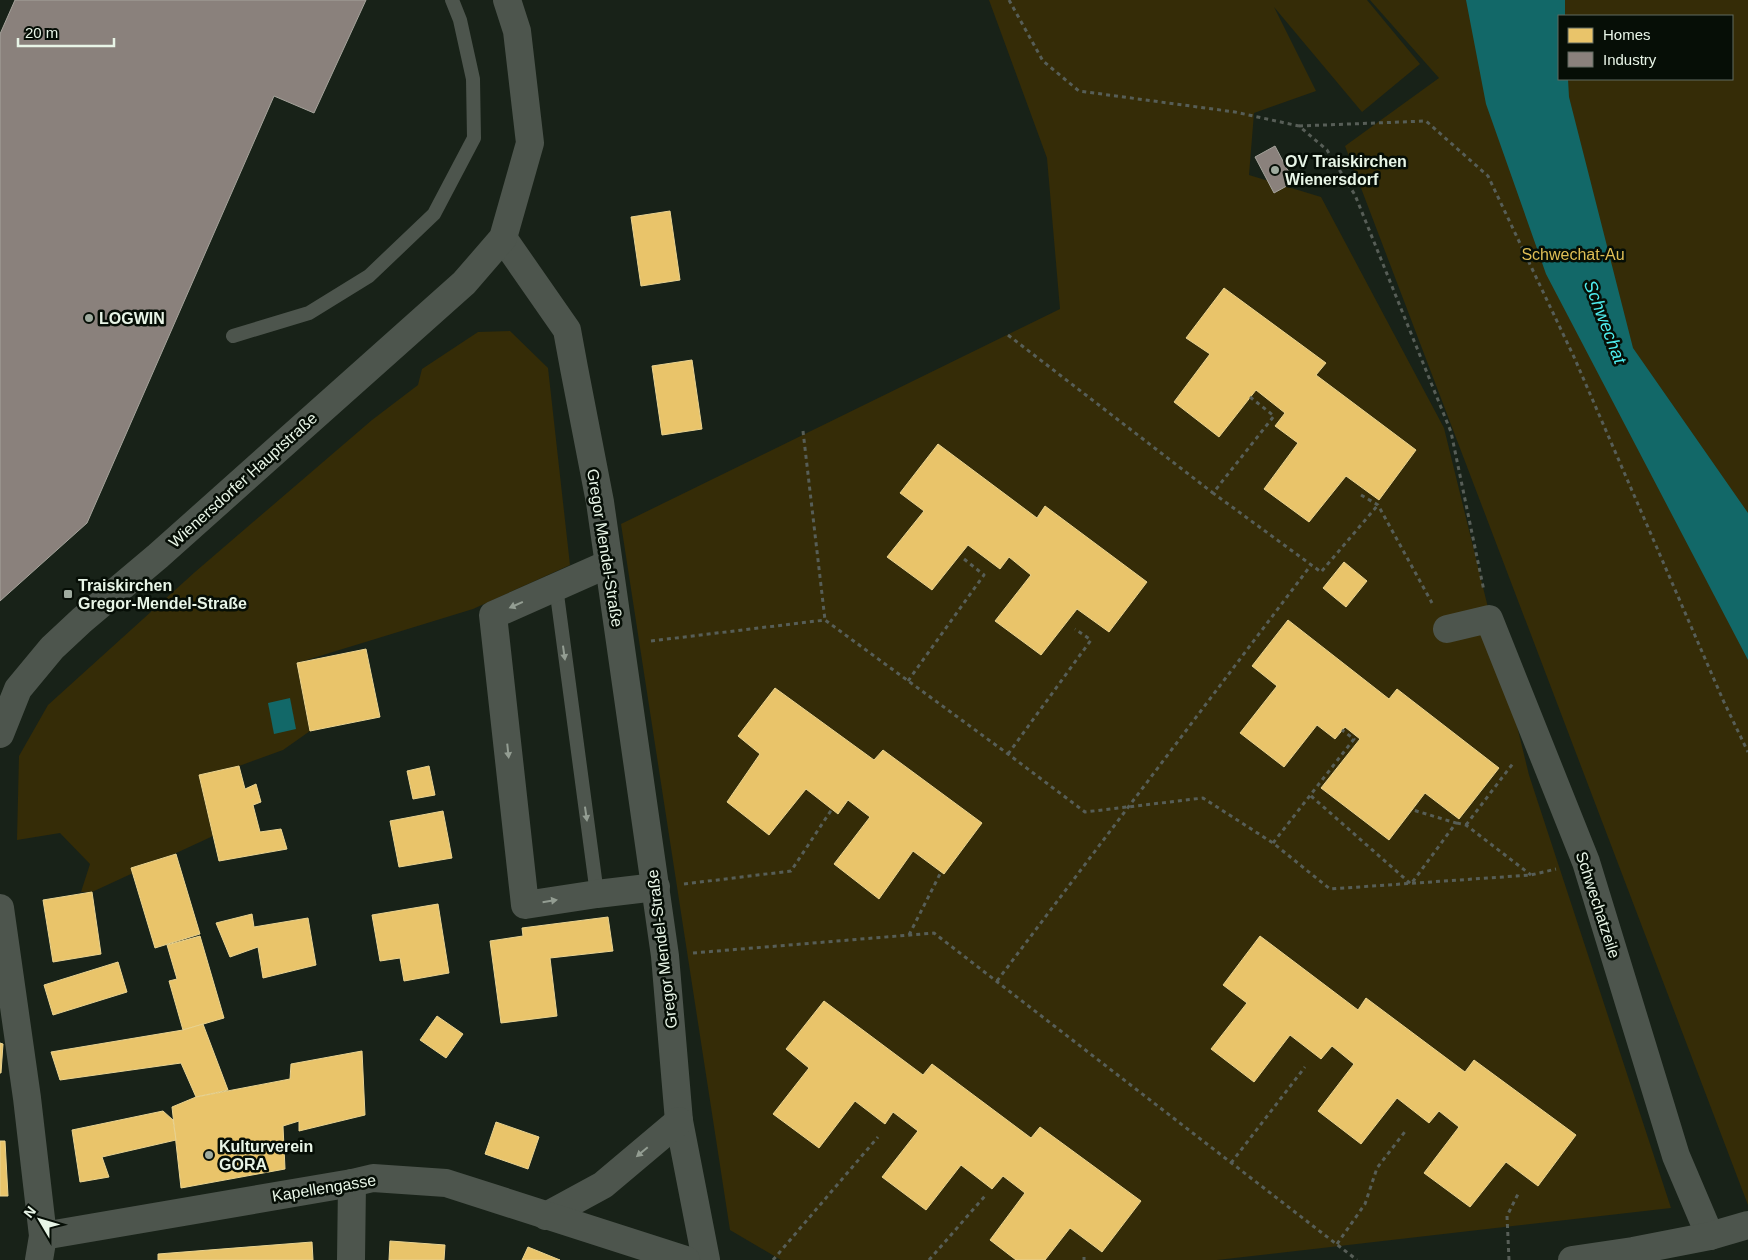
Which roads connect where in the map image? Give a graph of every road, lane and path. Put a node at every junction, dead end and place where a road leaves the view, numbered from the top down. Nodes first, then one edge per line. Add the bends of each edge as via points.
1 (452, 0) edge
2 (507, 0) edge
3 (1009, 0) edge
4 (1298, 126) junction
5 (502, 238) junction
6 (1008, 335) dead end
7 (233, 336) dead end
8 (1250, 397) dead end
9 (803, 431) dead end
10 (1213, 493) junction
11 (1361, 495) dead end
12 (1378, 506) junction
13 (964, 559) dead end
14 (608, 564) junction
15 (1311, 565) junction
16 (556, 587) junction
17 (1489, 619) junction
18 (825, 620) junction
19 (1075, 629) dead end
20 (1447, 629) joint
21 (620, 645) junction
22 (908, 681) junction
23 (1342, 730) dead end
24 (0, 734) edge
25 (1535, 734) junction
26 (1748, 752) edge
27 (1008, 754) junction
28 (1311, 796) junction
29 (1127, 807) junction
30 (832, 809) dead end
31 (1413, 810) dead end
32 (1456, 823) junction
33 (1466, 825) junction
34 (1273, 844) junction
35 (940, 874) dead end
36 (1411, 884) junction
37 (656, 887) junction
38 (597, 894) junction
39 (0, 908) edge
40 (910, 935) junction
41 (665, 956) junction
42 (997, 981) junction
43 (1305, 1067) dead end
44 (679, 1121) junction
45 (1407, 1129) dead end
46 (878, 1137) dead end
47 (1231, 1163) junction
48 (352, 1183) junction
49 (1519, 1192) dead end
50 (985, 1196) dead end
51 (546, 1216) junction
52 (1748, 1225) edge
53 (1710, 1236) junction
54 (1337, 1244) junction
55 (41, 1248) edge
56 (1634, 1256) edge
57 (351, 1260) edge
58 (686, 1260) edge
59 (706, 1260) edge
60 (774, 1260) edge
61 (929, 1260) edge
62 (1357, 1260) edge
63 (1509, 1260) edge
64 (1572, 1260) edge

1 - 7 lane via 474,79 474,138 434,214 370,276 309,313
2 - 5 street via 517,31 530,143
3 - 4 path via 1043,60 1079,91 1235,112
4 - 17 path via 1327,150 1355,195 1450,432
4 - 26 path via 1426,121 1488,176 1574,357
5 - 14 street, Gregor Mendel-Straße via 567,330 600,502
5 - 24 street, Wienersdorfer Hauptstraße via 464,283 52,648 18,689
6 - 10 path
8 - 10 path via 1274,416
9 - 18 path
10 - 15 path
11 - 12 path
12 - 15 path via 1321,572
12 - 20 path
13 - 22 path via 984,575
14 - 16 street
14 - 21 street, Gregor Mendel-Straße
15 - 29 path
16 -> 38 lane
16 -> 38 street via 493,614 525,905
17 - 20 street
17 - 25 street, Schwechatzeile
18 - 21 path
18 - 22 path
19 - 27 path via 1092,640
21 - 37 street, Gregor Mendel-Straße
22 - 27 path
23 - 28 path via 1354,739
25 - 33 path
25 - 53 street, Schwechatzeile via 1586,862 1676,1156
27 - 29 path via 1084,812
28 - 34 path
28 - 36 path
29 - 34 path via 1203,798
29 - 42 path
30 - 37 path via 791,871
31 - 32 path
32 - 33 path
32 - 36 path
33 - 36 path via 1531,875
34 - 36 path via 1330,889
35 - 40 path
37 - 38 street
37 - 41 street, Gregor Mendel-Straße
39 - 55 street via 25,1089
40 - 41 path
40 - 42 path via 934,933
41 - 44 street, Gregor Mendel-Straße
42 - 47 path
43 - 47 path
44 -> 51 street via 603,1184
44 - 59 street, Gregor Mendel-Straße
45 - 54 path via 1377,1168 1365,1204
46 - 60 path
47 - 54 path
48 - 51 street, Kapellengasse via 373,1178 446,1183
48 - 55 street, Kapellengasse
48 - 57 street
49 - 63 path via 1507,1216
50 - 61 path
51 - 58 street, Kapellengasse
52 - 53 street
53 - 56 street
54 - 62 path
56 - 64 street

